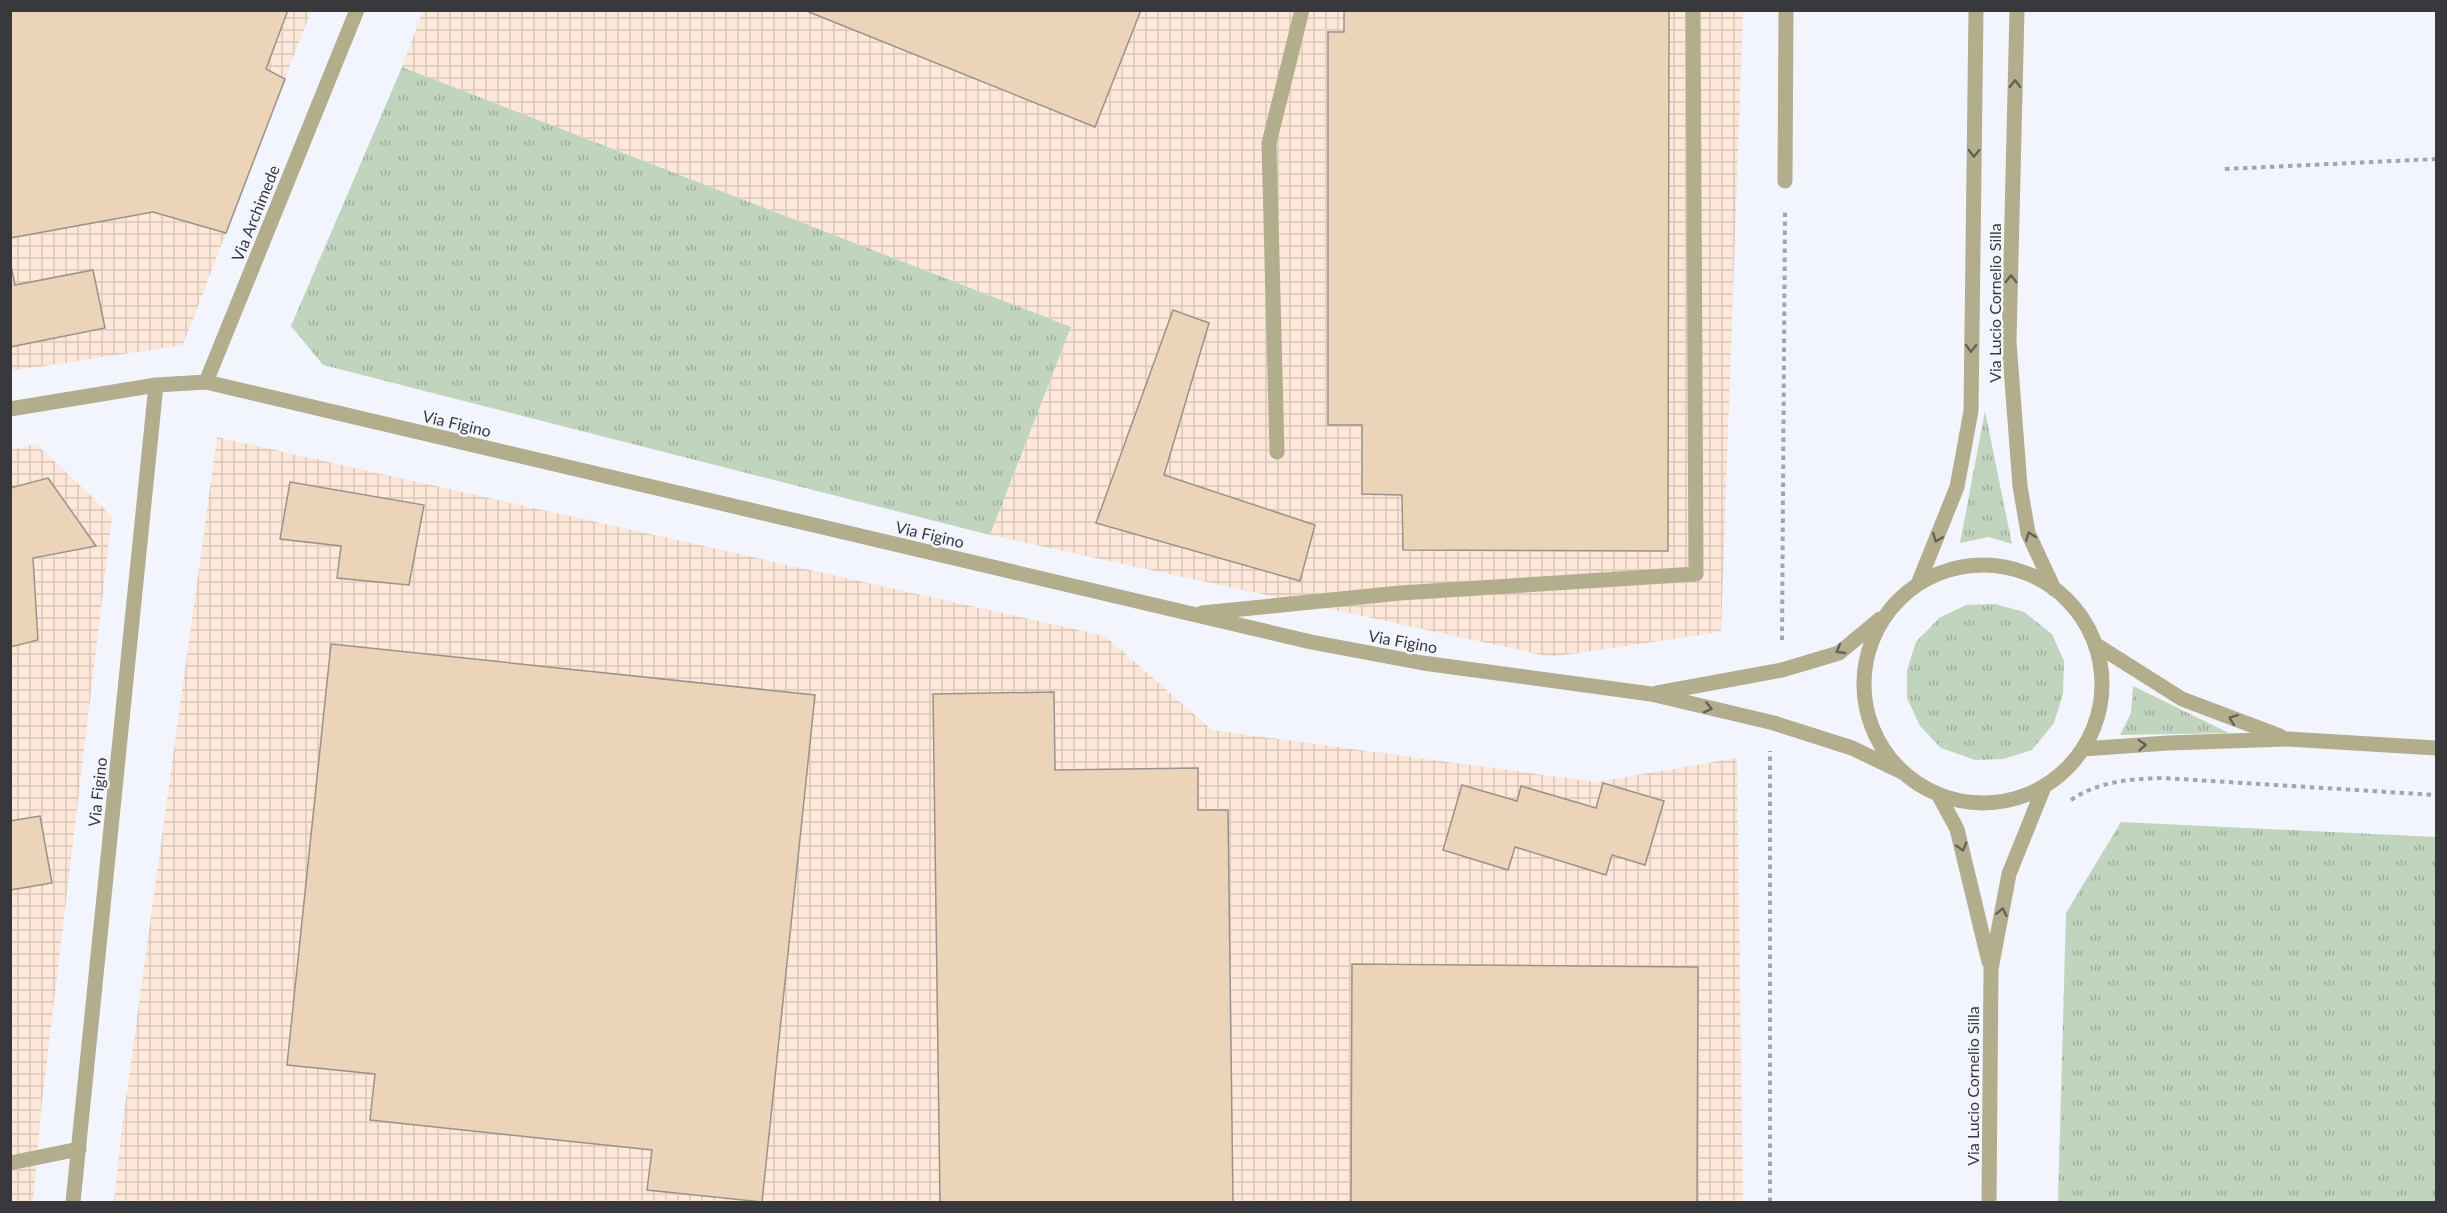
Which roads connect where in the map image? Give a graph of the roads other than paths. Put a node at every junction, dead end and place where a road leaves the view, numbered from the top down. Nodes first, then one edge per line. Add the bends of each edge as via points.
1 (357, 10) edge
2 (1302, 10) edge
3 (1693, 10) edge
4 (1786, 10) edge
5 (1976, 10) edge
6 (2017, 10) edge
7 (1785, 181) road end
8 (206, 382) junction
9 (156, 385) junction
10 (10, 409) edge
11 (1277, 452) dead end
12 (1918, 584) junction
13 (2054, 589) junction
14 (1191, 614) junction
15 (1886, 615) junction
16 (2095, 644) junction
17 (1651, 694) junction
18 (2288, 740) junction
19 (2436, 748) edge
20 (2083, 749) junction
21 (1904, 773) junction
22 (2044, 787) junction
23 (1938, 794) junction
24 (1991, 969) junction
25 (79, 1149) junction
26 (10, 1163) edge
27 (73, 1203) edge
28 (1989, 1203) edge

1 - 8 street, Via Archimede
2 - 11 street via 1269,144
3 - 14 street via 1696,574 1400,592
4 - 7 street
5 -> 12 street, Via Lucio Cornelio Silla via 1971,411 1957,487
13 -> 6 street, Via Lucio Cornelio Silla via 2028,533 2020,486 2009,342
8 - 9 street
8 - 14 street, Via Figino
9 - 10 street
9 - 25 street, Via Figino
12 - 13 street, Via Lucio Cornelio Silla via 1948,570 1977,565 2007,567
12 - 15 street, Via Lucio Cornelio Silla
13 - 16 street, Via Lucio Cornelio Silla via 2084,621
14 - 17 street, Via Figino via 1424,663
15 -> 17 street, Via Figino via 1839,653 1782,670
15 - 21 street, Via Lucio Cornelio Silla via 1867,657 1867,710 1888,756
18 -> 16 street via 2182,699
16 - 20 street, Via Lucio Cornelio Silla via 2102,671 2102,697 2096,723
17 -> 21 street, Via Figino via 1774,723 1852,748
18 - 19 street
20 -> 18 street
20 - 22 street, Via Lucio Cornelio Silla
21 - 23 street, Via Lucio Cornelio Silla
22 - 23 street, Via Lucio Cornelio Silla via 1991,803 1960,801
24 -> 22 street, Via Lucio Cornelio Silla via 2009,874
23 -> 24 street, Via Lucio Cornelio Silla via 1957,829
24 - 28 street, Via Lucio Cornelio Silla
25 - 26 street
25 - 27 street, Via Figino

